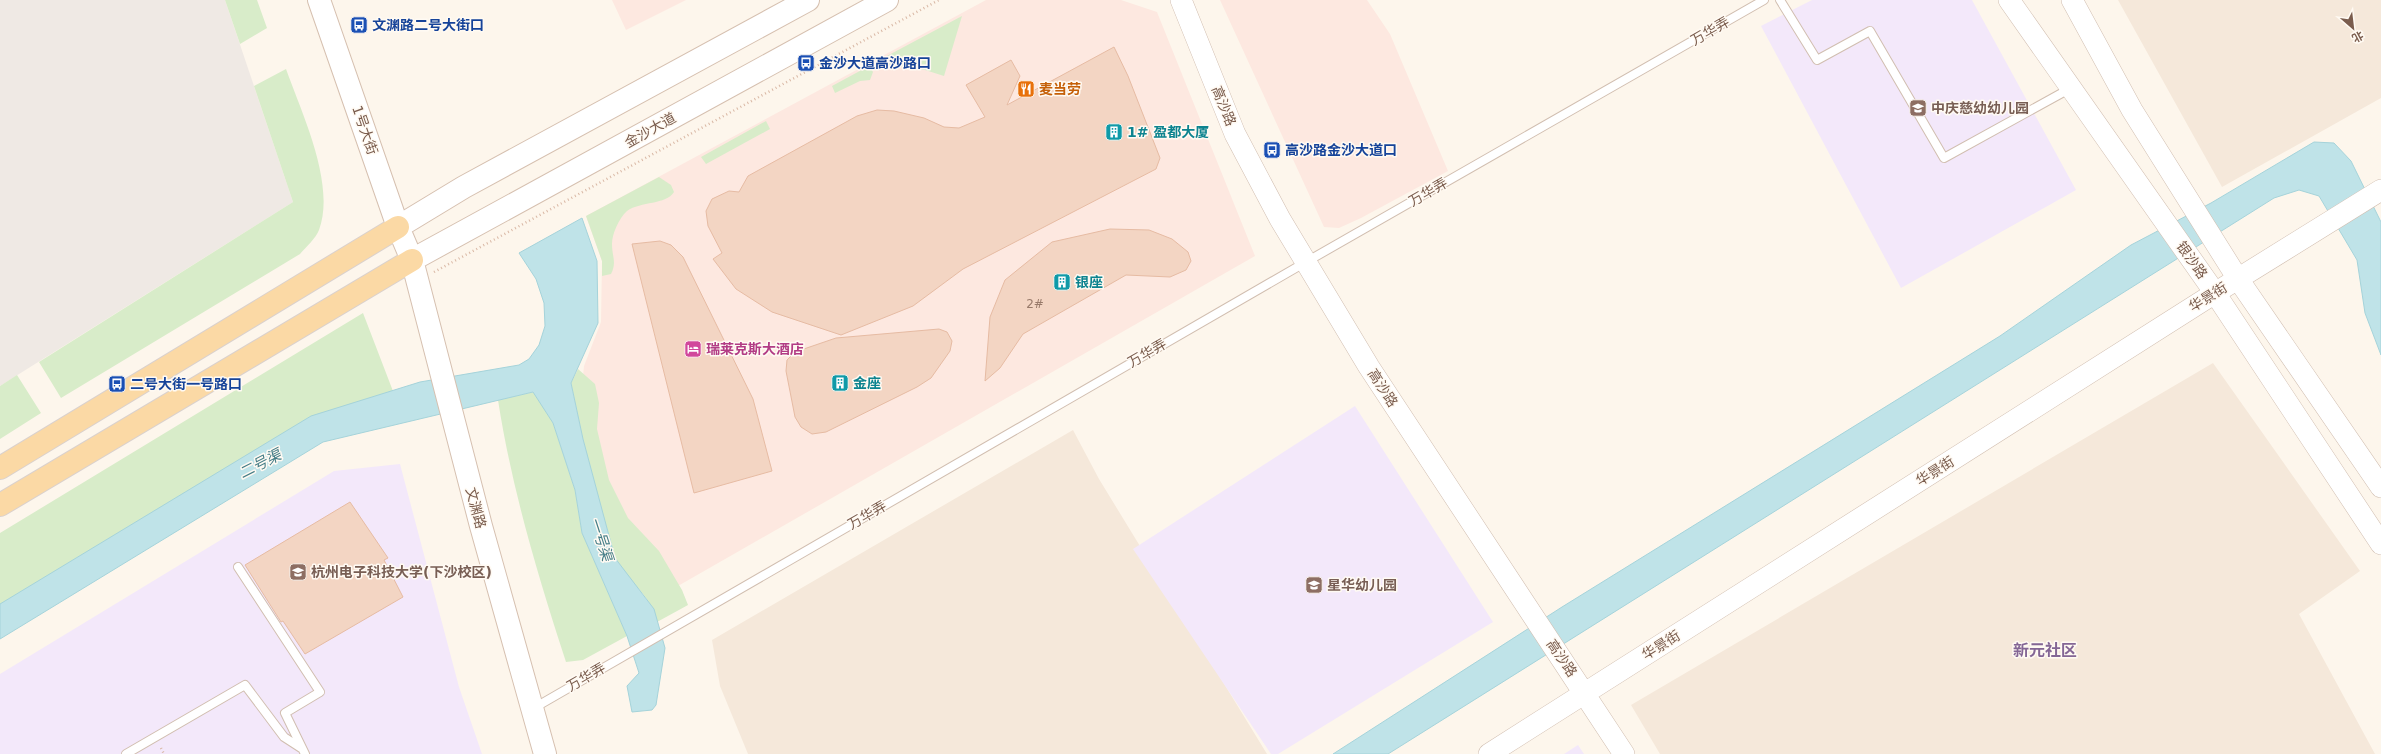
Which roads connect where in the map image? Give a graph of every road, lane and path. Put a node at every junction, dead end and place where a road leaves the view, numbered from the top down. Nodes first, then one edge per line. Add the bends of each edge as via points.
1 (319, 0) edge
2 (808, 0) edge
3 (887, 0) edge
4 (939, 0) edge
5 (1181, 0) edge
6 (1764, 0) edge
7 (1780, 0) edge
8 (2009, 0) edge
9 (2072, 0) edge
10 (2072, 88) junction
11 (2381, 190) edge
12 (398, 227) junction
13 (412, 260) junction
14 (1306, 262) junction
15 (2238, 279) junction
16 (418, 281) junction
17 (2215, 293) junction
18 (0, 468) edge
19 (2381, 487) edge
20 (0, 504) edge
21 (2381, 544) edge
22 (238, 567) dead end
23 (1585, 693) junction
24 (532, 709) junction
25 (303, 751) edge
26 (126, 754) edge
27 (545, 754) edge
28 (1489, 754) edge
29 (1624, 754) edge

1 - 12 main road, 1号大街
2 - 12 main road via 464,187
3 - 13 main road, 金沙大道
4 - 16 path
5 - 14 street, 高沙路 via 1235,134
6 - 14 lane, 万华弄
7 - 10 lane via 1817,60 1870,31 1944,158
8 - 10 street, 银沙路
9 - 15 street, 银沙路 via 2132,110
10 - 17 street, 银沙路
11 - 15 street, 华景街
12 - 13 main road, 1号大街
12 - 18 main road
13 - 16 main road, 文渊路
13 - 20 main road
14 - 23 street, 高沙路 via 1369,367
14 - 24 lane, 万华弄
15 - 17 street, 华景街
15 - 19 street, 银沙路
16 - 24 main road, 文渊路
17 - 21 street, 银沙路
17 - 23 street, 华景街
22 - 25 lane via 320,692 285,713
23 - 28 street, 华景街
23 - 29 street, 高沙路
24 - 27 main road, 文渊路
25 - 26 lane via 284,737 245,685

